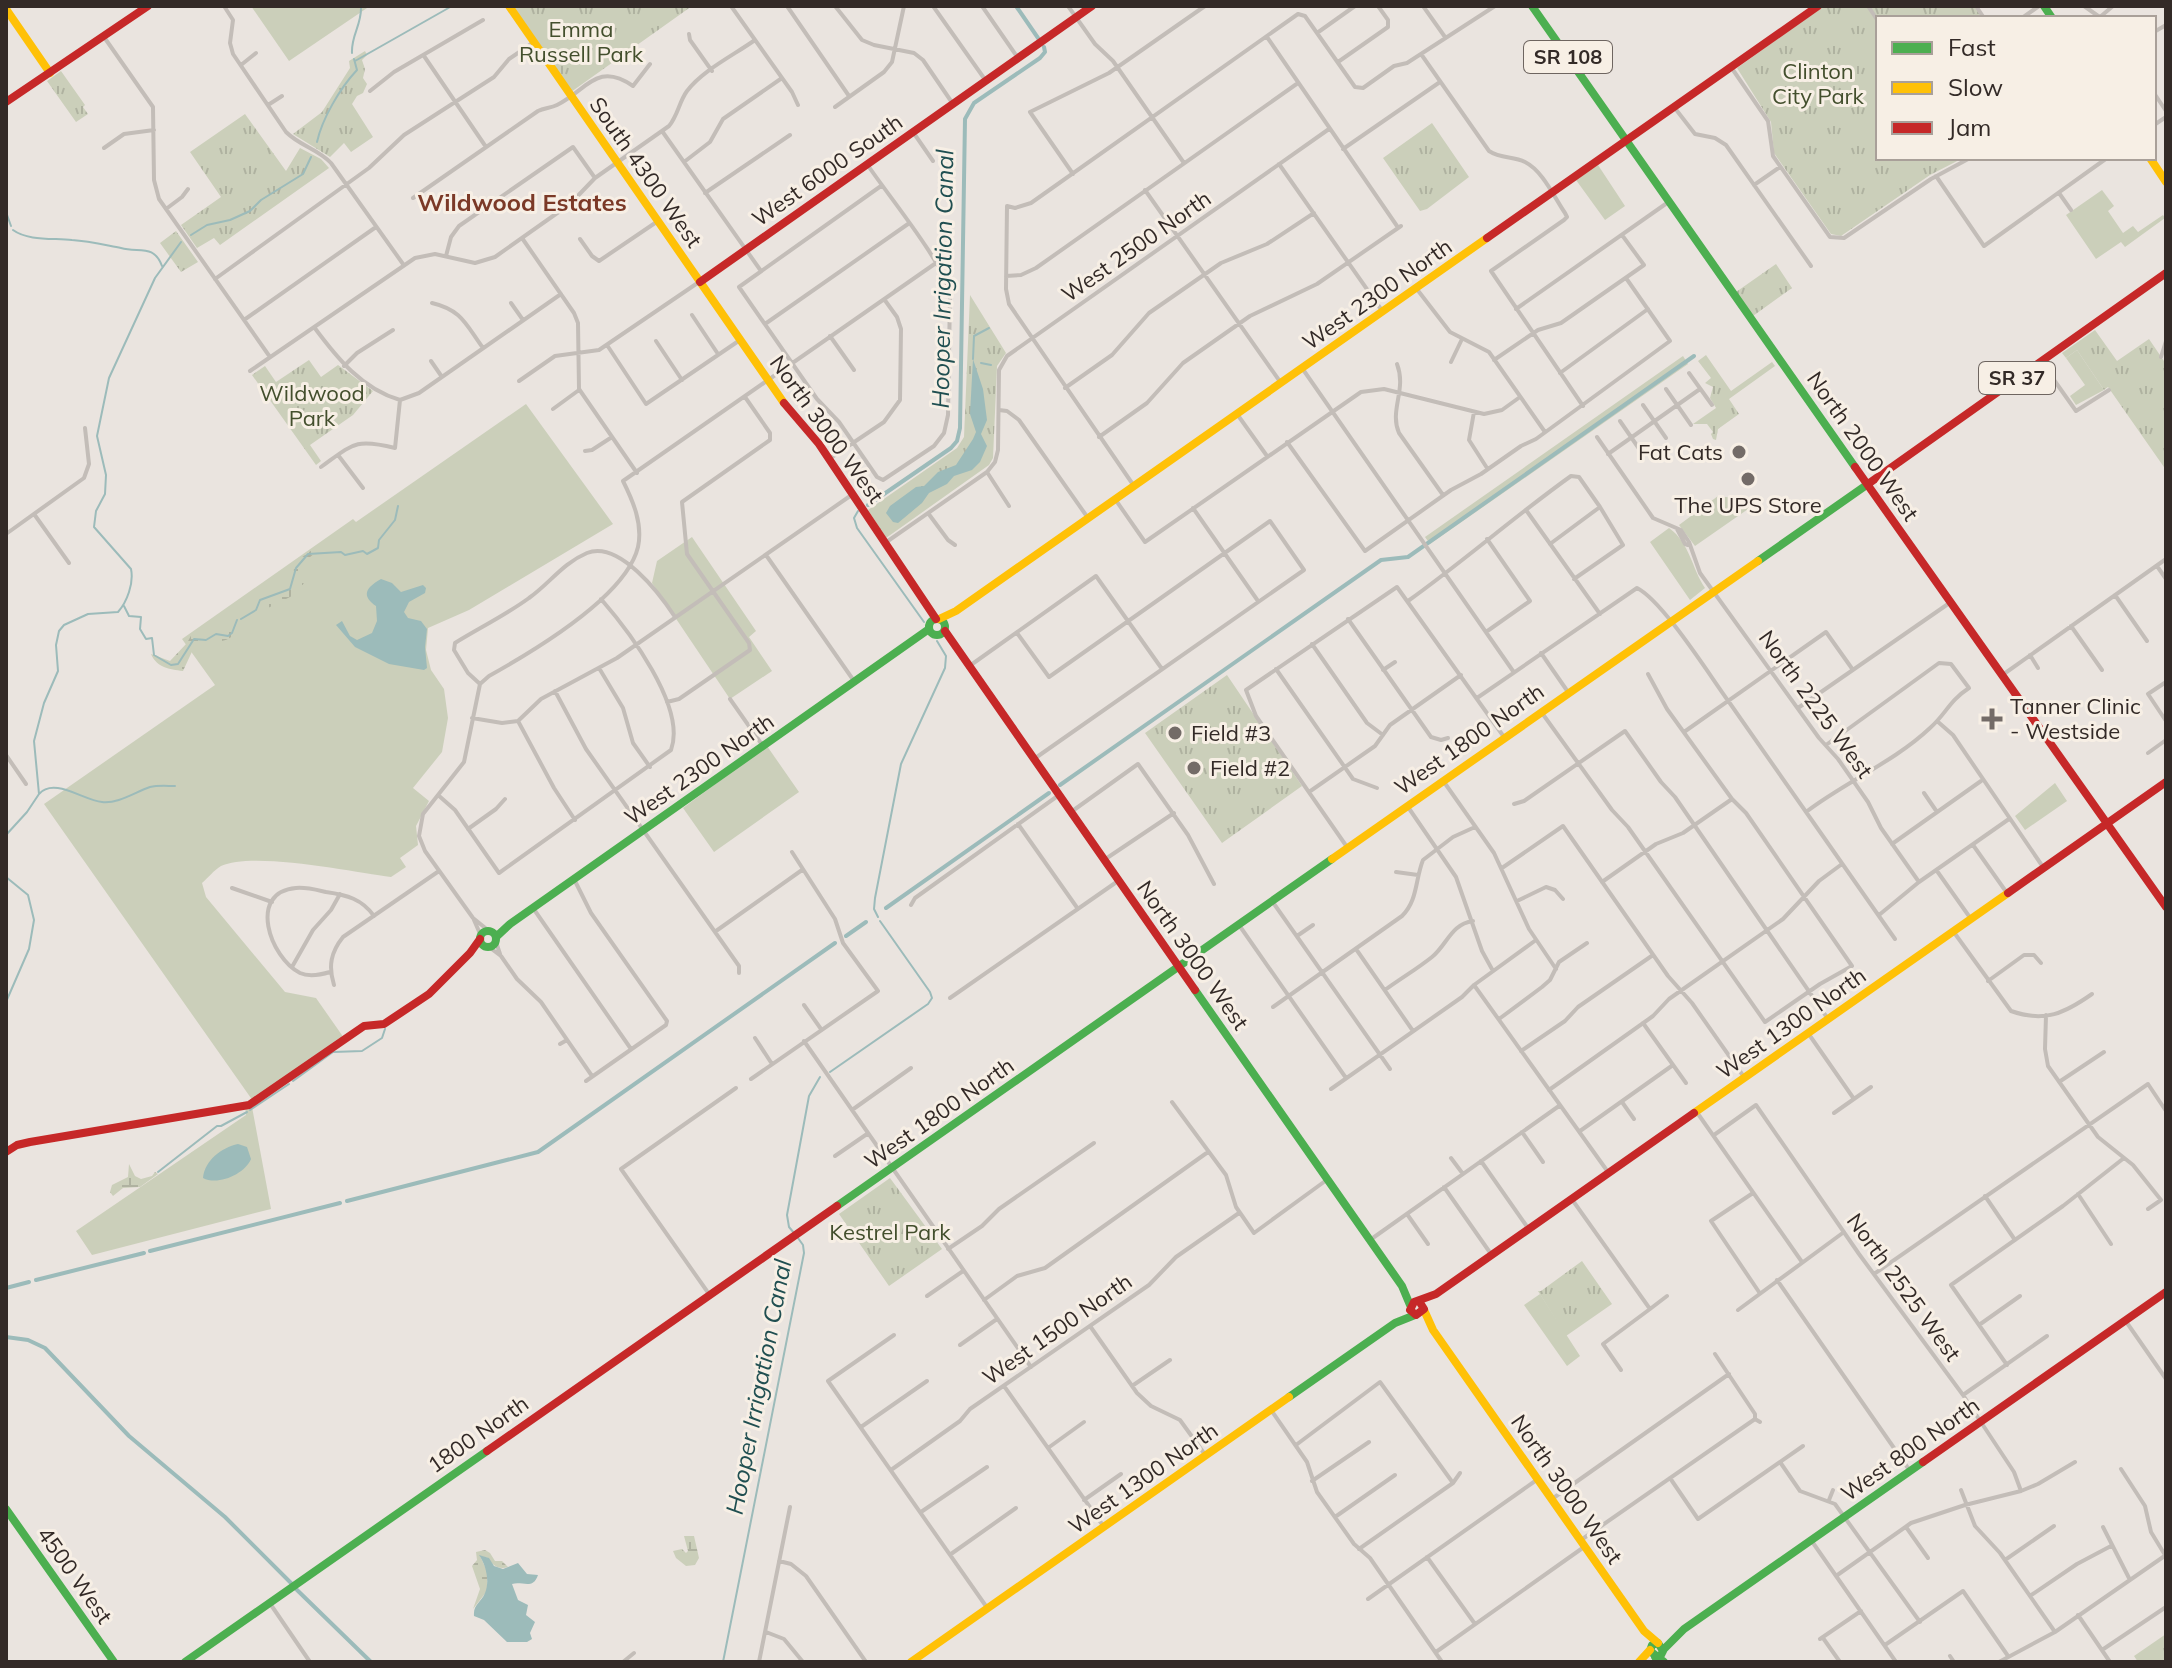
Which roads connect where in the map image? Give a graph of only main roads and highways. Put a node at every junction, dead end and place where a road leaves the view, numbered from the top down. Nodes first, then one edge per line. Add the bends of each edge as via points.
1 (148, 6) edge
2 (509, 6) edge
3 (1092, 6) edge
4 (1532, 6) edge
5 (1818, 6) edge
6 (6, 9) edge
7 (50, 73) junction
8 (6, 102) edge
9 (1627, 141) junction
10 (2151, 160) edge
11 (2166, 182) edge
12 (2166, 273) edge
13 (700, 282) junction
14 (753, 359) joint
15 (1868, 484) junction
16 (937, 627) junction
17 (2166, 782) edge
18 (2107, 823) junction
19 (2166, 907) edge
20 (1179, 967) junction
21 (6, 1152) edge
22 (795, 1235) joint
23 (2166, 1292) edge
24 (1417, 1308) junction
25 (6, 1509) edge
26 (1658, 1652) edge
27 (114, 1662) edge
28 (185, 1662) edge
29 (911, 1662) edge
30 (1640, 1662) edge

1 - 7 main road
2 - 13 main road, South 4300 West
3 - 13 main road, West 6000 South
4 - 9 main road, North 2000 West / SR 108
5 - 9 main road, West 2300 North
6 - 7 main road
7 - 8 main road
9 - 15 main road, North 2000 West / SR 108
9 - 16 main road, West 2300 North
10 - 11 main road
12 - 15 main road, West 1800 North / SR 37
13 - 14 main road, South 4300 West
14 - 16 main road, North 3000 West via 819,444
15 - 18 main road, North 2000 West / SR 108
15 - 20 main road, West 1800 North / SR 37
16 - 20 main road, North 3000 West
16 - 21 main road, West 2300 North via 489,939 429,994 384,1024 364,1026 258,1100 30,1142
17 - 18 main road, West 1300 North
18 - 19 main road, North 2000 West / SR 108
18 - 24 main road, West 1300 North
20 - 22 main road, West 1800 North / SR 37
20 - 24 main road, North 3000 West
22 - 28 main road, 1800 North / SR 37
23 - 26 main road, West 800 North
24 - 26 main road, North 3000 West
24 - 29 main road, West 1300 North
25 - 27 main road, 4500 West
26 - 30 main road, West 800 North

